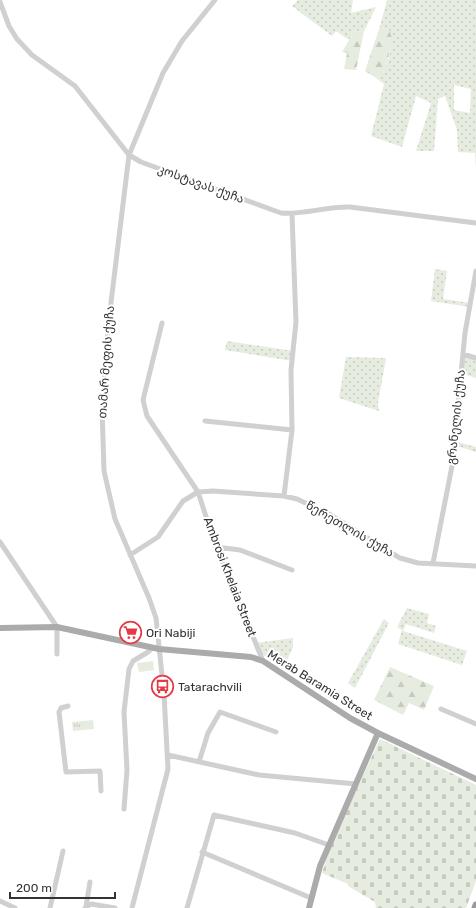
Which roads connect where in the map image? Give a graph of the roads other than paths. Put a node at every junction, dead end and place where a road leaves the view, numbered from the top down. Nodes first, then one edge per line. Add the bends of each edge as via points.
1 (214, 0) edge
2 (0, 2) edge
3 (129, 155) junction
4 (292, 214) junction
5 (476, 223) edge
6 (476, 271) edge
7 (162, 324) dead end
8 (463, 354) junction
9 (476, 358) edge
10 (205, 421) dead end
11 (292, 430) junction
12 (198, 492) junction
13 (284, 496) junction
14 (0, 542) edge
15 (216, 547) junction
16 (130, 555) junction
17 (433, 563) junction
18 (476, 566) edge
19 (292, 570) dead end
20 (58, 627) junction
21 (0, 628) edge
22 (157, 648) junction
23 (57, 654) dead end
24 (263, 661) junction
25 (68, 706) dead end
26 (442, 709) dead end
27 (476, 724) edge
28 (276, 732) dead end
29 (378, 733) junction
30 (168, 755) junction
31 (199, 762) junction
32 (476, 779) edge
33 (356, 784) junction
34 (101, 791) dead end
35 (124, 809) dead end
36 (329, 845) junction
37 (63, 851) dead end
38 (202, 852) junction
39 (90, 882) dead end
40 (311, 898) junction
41 (0, 901) edge
42 (85, 907) edge
43 (15, 908) edge
44 (50, 908) edge
45 (115, 908) edge
46 (132, 908) edge
47 (187, 908) edge
48 (309, 908) edge

1 - 3 street, თამარ მეფის ქუჩა via 182,41 163,73
2 - 3 street, კოსტავას ქუჩა via 9,26 20,44 75,86
3 - 4 street, კოსტავას ქუჩა via 141,162 281,213
3 - 16 street, თამარ მეფის ქუჩა via 109,312 102,407 104,471 114,519
4 - 5 street, კოსტავას ქუჩა via 350,207
4 - 11 street via 296,322 291,370
6 - 8 street, გრანელის ქუჩა
7 - 12 street, Ambrosi Khelaia Street via 143,406 147,416
8 - 9 street
8 - 17 street, გრანელის ქუჩა via 452,466
10 - 11 street
11 - 13 street
12 - 13 street, წერეთლის ქუჩა
12 - 15 street, Ambrosi Khelaia Street
12 - 16 street via 183,501 158,537
13 - 17 street, წერეთლის ქუჩა via 302,501 329,514 400,558 418,563
14 - 20 street
15 - 19 street via 240,550
15 - 24 street, Ambrosi Khelaia Street
16 - 22 street, თამარ მეფის ქუჩა via 156,618
17 - 18 street, წერეთლის ქუჩა
20 - 21 main road, Merab Baramia Street
20 - 22 main road, Merab Baramia Street
20 - 23 street
22 - 24 main road, Merab Baramia Street via 239,655
22 - 30 street, თამარ მეფის ქუჩა
22 - 35 street via 133,661 129,669 124,712 127,770
24 - 29 main road, Merab Baramia Street via 350,718
25 - 34 street via 61,708 59,712 66,772 100,771
26 - 27 street
28 - 31 street via 220,712 208,733
29 - 32 main road, Merab Baramia Street
29 - 33 main road
30 - 31 street
30 - 46 street, თამარ მეფის ქუჩა via 165,781
31 - 33 street via 259,775
33 - 36 main road
36 - 38 street via 295,834 214,815
36 - 40 main road via 316,876
37 - 44 street
38 - 40 street
38 - 47 street
39 - 42 street
40 - 48 main road
41 - 43 street
42 - 45 street via 91,904

